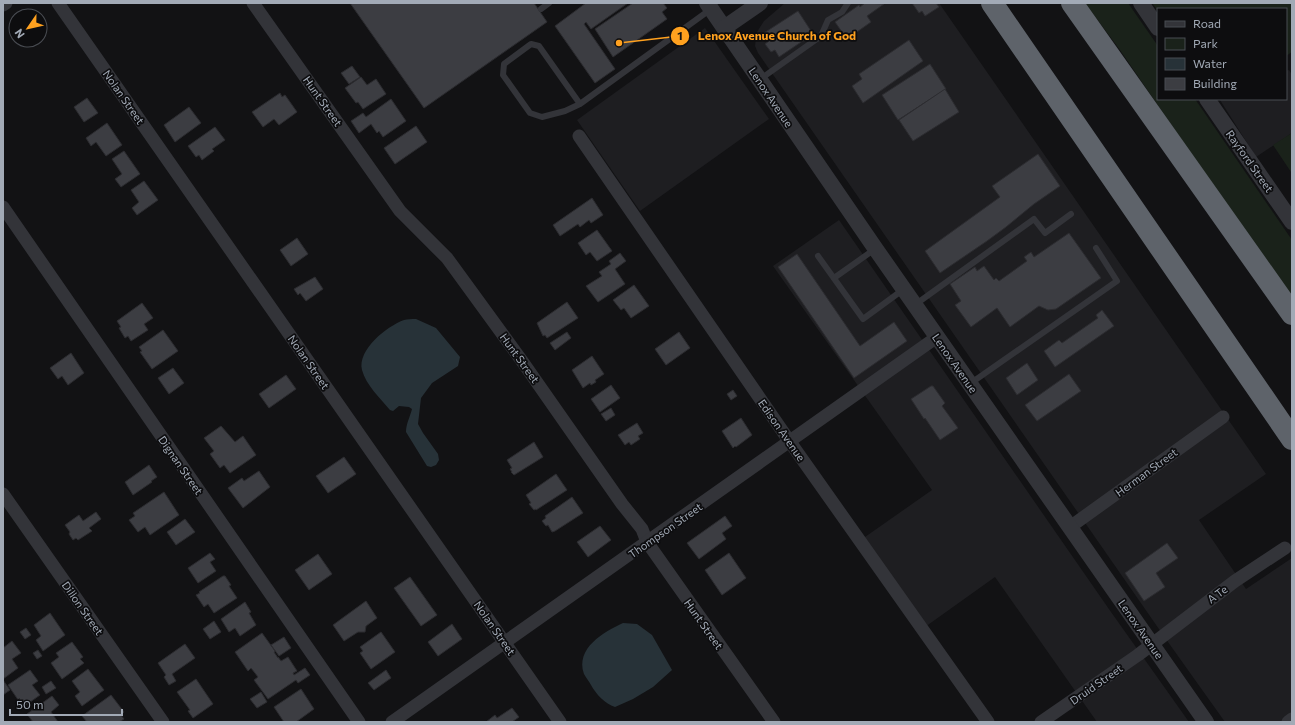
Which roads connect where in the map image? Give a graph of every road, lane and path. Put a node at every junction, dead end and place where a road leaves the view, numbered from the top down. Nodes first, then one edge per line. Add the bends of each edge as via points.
1 (6, 3) edge
2 (58, 3) edge
3 (253, 3) edge
4 (549, 3) edge
5 (760, 3) edge
6 (848, 3) edge
7 (992, 3) edge
8 (1072, 3) edge
9 (1141, 3) edge
10 (3, 5) edge
11 (709, 6) edge
12 (541, 9) dead end
13 (1157, 27) edge
14 (724, 28) junction
15 (760, 80) junction
16 (1208, 100) edge
17 (580, 104) junction
18 (579, 136) dead end
19 (3, 207) edge
20 (1071, 214) dead end
21 (1292, 222) edge
22 (875, 248) junction
23 (1096, 248) dead end
24 (818, 256) dead end
25 (834, 278) junction
26 (904, 289) junction
27 (915, 305) junction
28 (1202, 307) junction
29 (1291, 312) edge
30 (937, 337) junction
31 (970, 384) junction
32 (1223, 417) dead end
33 (1292, 439) edge
34 (790, 442) junction
35 (1292, 455) edge
36 (3, 494) edge
37 (1070, 527) junction
38 (647, 542) junction
39 (1285, 548) dead end
40 (505, 642) junction
41 (1151, 644) junction
42 (1292, 719) edge
43 (163, 722) edge
44 (359, 722) edge
45 (392, 722) edge
46 (560, 722) edge
47 (774, 722) edge
48 (988, 722) edge
49 (1041, 722) edge
50 (1206, 722) edge
51 (1288, 722) edge

1 - 10 street
2 - 40 street, Nolan Street
3 - 38 street, Hunt Street via 400,210 447,258 642,529
4 - 12 lane
5 - 14 street
6 - 15 lane via 842,12 828,20 821,36
7 - 28 highway
8 - 29 highway
9 - 13 street
11 - 14 street, Lenox Avenue
11 - 17 lane
14 - 15 street, Lenox Avenue
15 - 22 street, Lenox Avenue
16 - 21 street, Rayford Street
17 - 17 lane via 542,117 530,113 503,75 504,64 531,44 539,46
18 - 34 street, Edison Avenue
19 - 44 street, Dignan Street
20 - 27 lane via 1045,233 1034,219
22 - 25 lane
22 - 26 street, Lenox Avenue
23 - 31 lane via 1117,281
24 - 25 lane
25 - 26 lane via 863,318
26 - 27 street, Lenox Avenue
27 - 30 street, Lenox Avenue
28 - 33 highway
28 - 35 highway
30 - 31 street, Lenox Avenue
30 - 34 street, Thompson Street
31 - 37 street, Lenox Avenue
32 - 37 street, Herman Street
34 - 38 street, Thompson Street
34 - 48 street, Edison Avenue
36 - 43 street, Dillon Street
37 - 41 street, Lenox Avenue
38 - 40 street, Thompson Street
38 - 47 street, Hunt Street
39 - 41 street, A Te via 1235,581
40 - 45 street, Thompson Street
40 - 46 street, Nolan Street
41 - 49 street, Druid Street
41 - 50 street, Lenox Avenue
42 - 51 street

